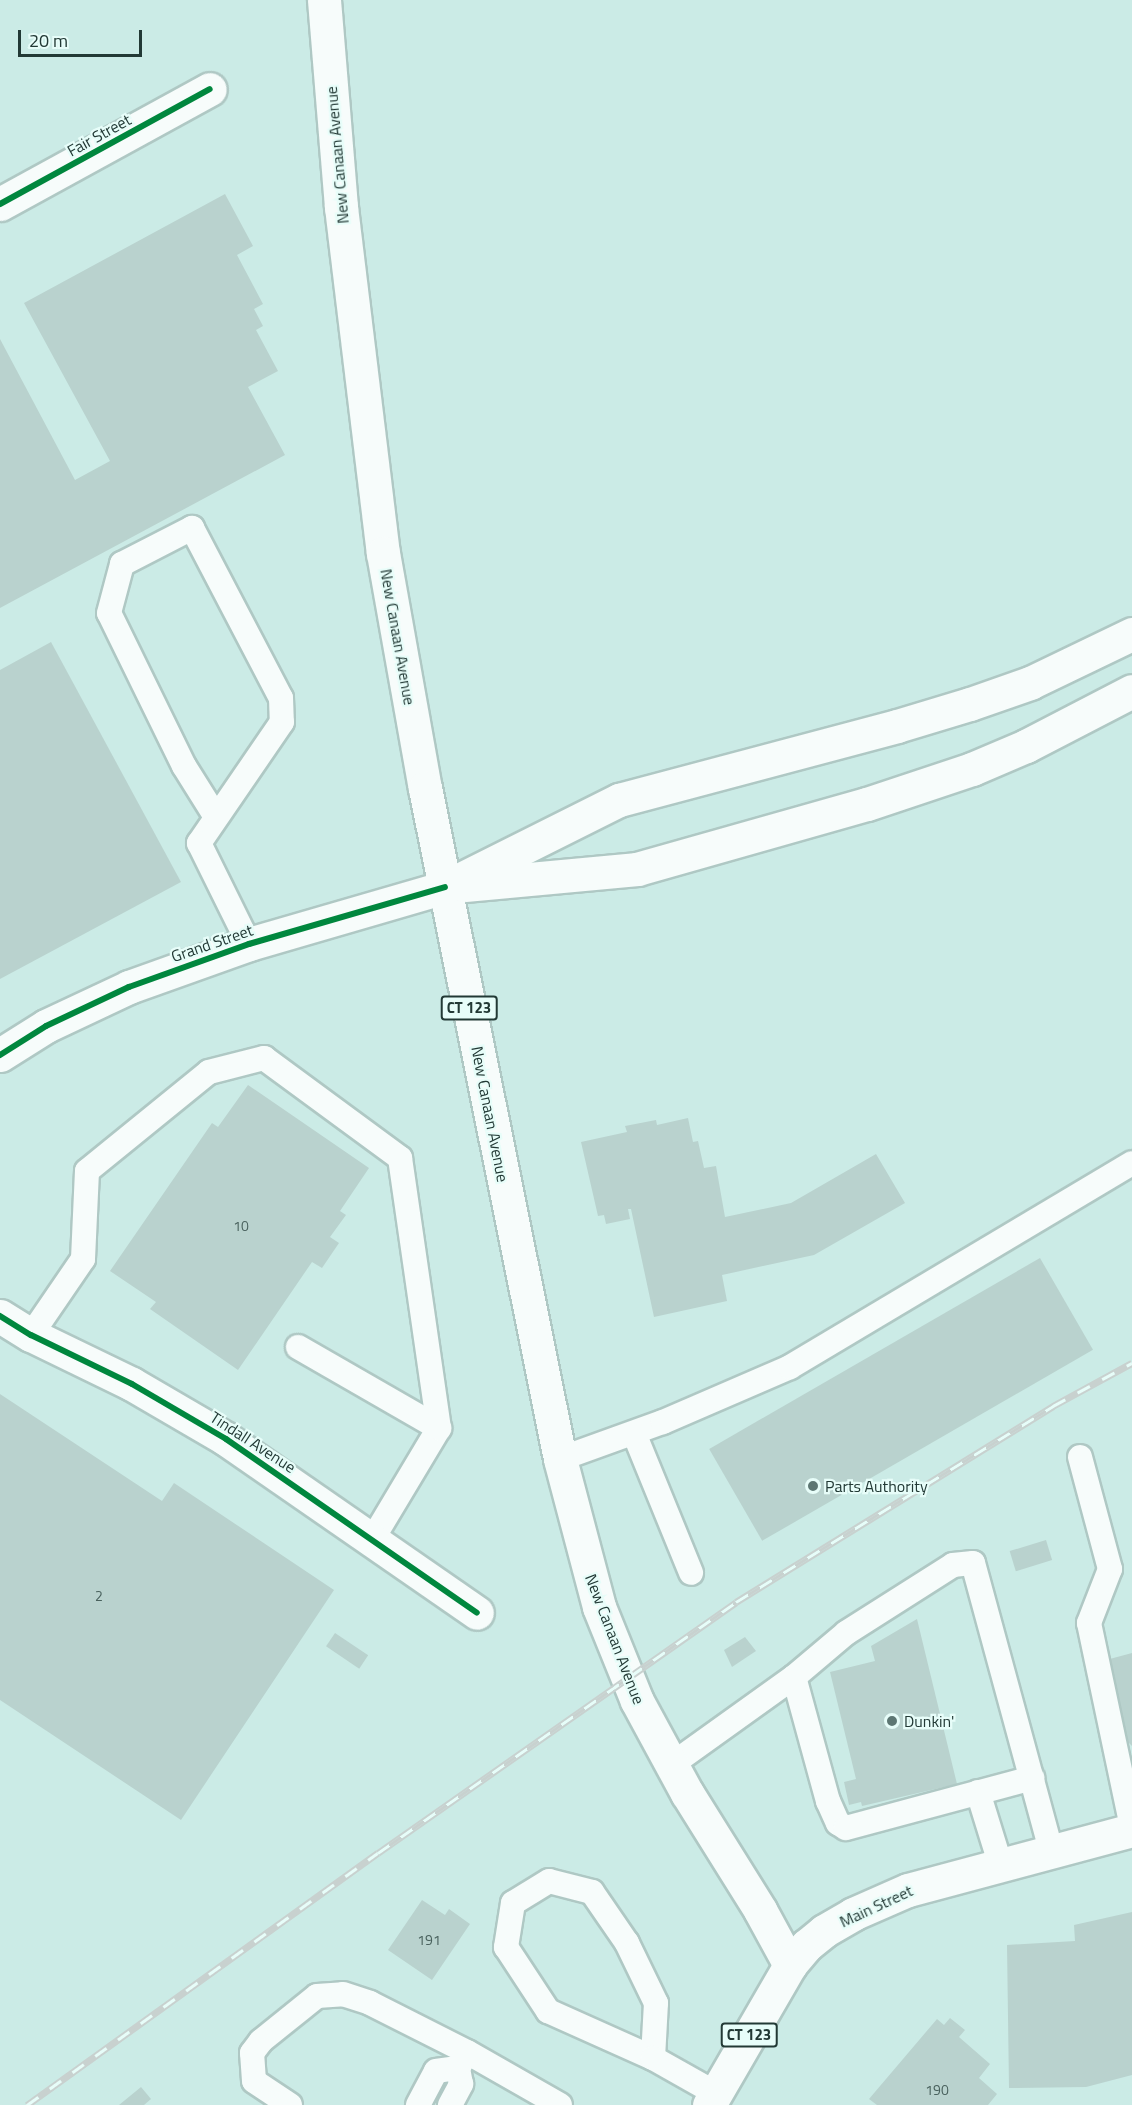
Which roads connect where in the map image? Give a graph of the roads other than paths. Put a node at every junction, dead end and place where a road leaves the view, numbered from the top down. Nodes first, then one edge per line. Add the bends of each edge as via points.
1 (324, 0) edge
2 (210, 89) dead end
3 (0, 204) edge
4 (1132, 634) edge
5 (1132, 692) edge
6 (216, 817) junction
7 (445, 887) junction
8 (249, 944) junction
9 (0, 1055) edge
10 (1132, 1163) edge
11 (0, 1316) edge
12 (32, 1335) junction
13 (298, 1347) dead end
14 (439, 1428) junction
15 (634, 1433) junction
16 (1080, 1457) dead end
17 (560, 1459) junction
18 (372, 1540) junction
19 (692, 1574) dead end
20 (477, 1613) dead end
21 (794, 1677) junction
22 (671, 1765) junction
23 (1032, 1778) junction
24 (978, 1792) junction
25 (1132, 1828) edge
26 (1051, 1850) junction
27 (1000, 1863) junction
28 (790, 1965) junction
29 (653, 2058) junction
30 (462, 2060) junction
31 (712, 2099) edge
32 (290, 2105) edge
33 (418, 2105) edge
34 (450, 2105) edge
35 (560, 2105) edge

1 - 7 main road, New Canaan Avenue / CT 123 via 341,207 368,441 404,676
2 - 3 main road, Fair Street
4 - 7 main road via 1030,683 970,704 619,800
5 - 7 main road via 1015,750 917,789 867,804 637,869
6 - 6 lane via 282,722 281,698 192,528 122,564 109,614 184,766
6 - 8 lane via 199,843
7 - 8 main road, Grand Street
7 - 17 main road, New Canaan Avenue / CT 123
8 - 9 main road, Grand Street via 88,1005
10 - 15 lane via 790,1366
11 - 12 main road, Tindall Avenue
12 - 14 lane via 83,1258 87,1172 209,1071 264,1058 400,1158
12 - 18 main road, Tindall Avenue via 132,1384 226,1439
13 - 14 lane
14 - 18 lane
15 - 17 lane
15 - 19 lane
16 - 25 lane via 1110,1569 1089,1623
17 - 22 main road, New Canaan Avenue / CT 123 via 599,1607 637,1701
18 - 20 main road, Tindall Avenue
21 - 22 lane
21 - 23 lane via 846,1633 953,1565 973,1563
21 - 24 lane via 828,1801 838,1823 846,1828
22 - 28 main road, New Canaan Avenue / CT 123
23 - 24 lane
23 - 26 lane
24 - 27 lane
25 - 26 main road, Main Street
26 - 27 main road, Main Street
27 - 28 main road, Main Street via 908,1890 853,1914 807,1945
28 - 31 main road, Main Street / CT 123
29 - 29 lane via 656,2003 627,1942 592,1892 549,1881 513,1903 506,1947 548,2011
29 - 31 lane
30 - 32 lane via 370,2003 343,1994 317,1995 252,2053 254,2081
30 - 33 lane via 436,2072
30 - 34 lane via 461,2084
30 - 35 lane

